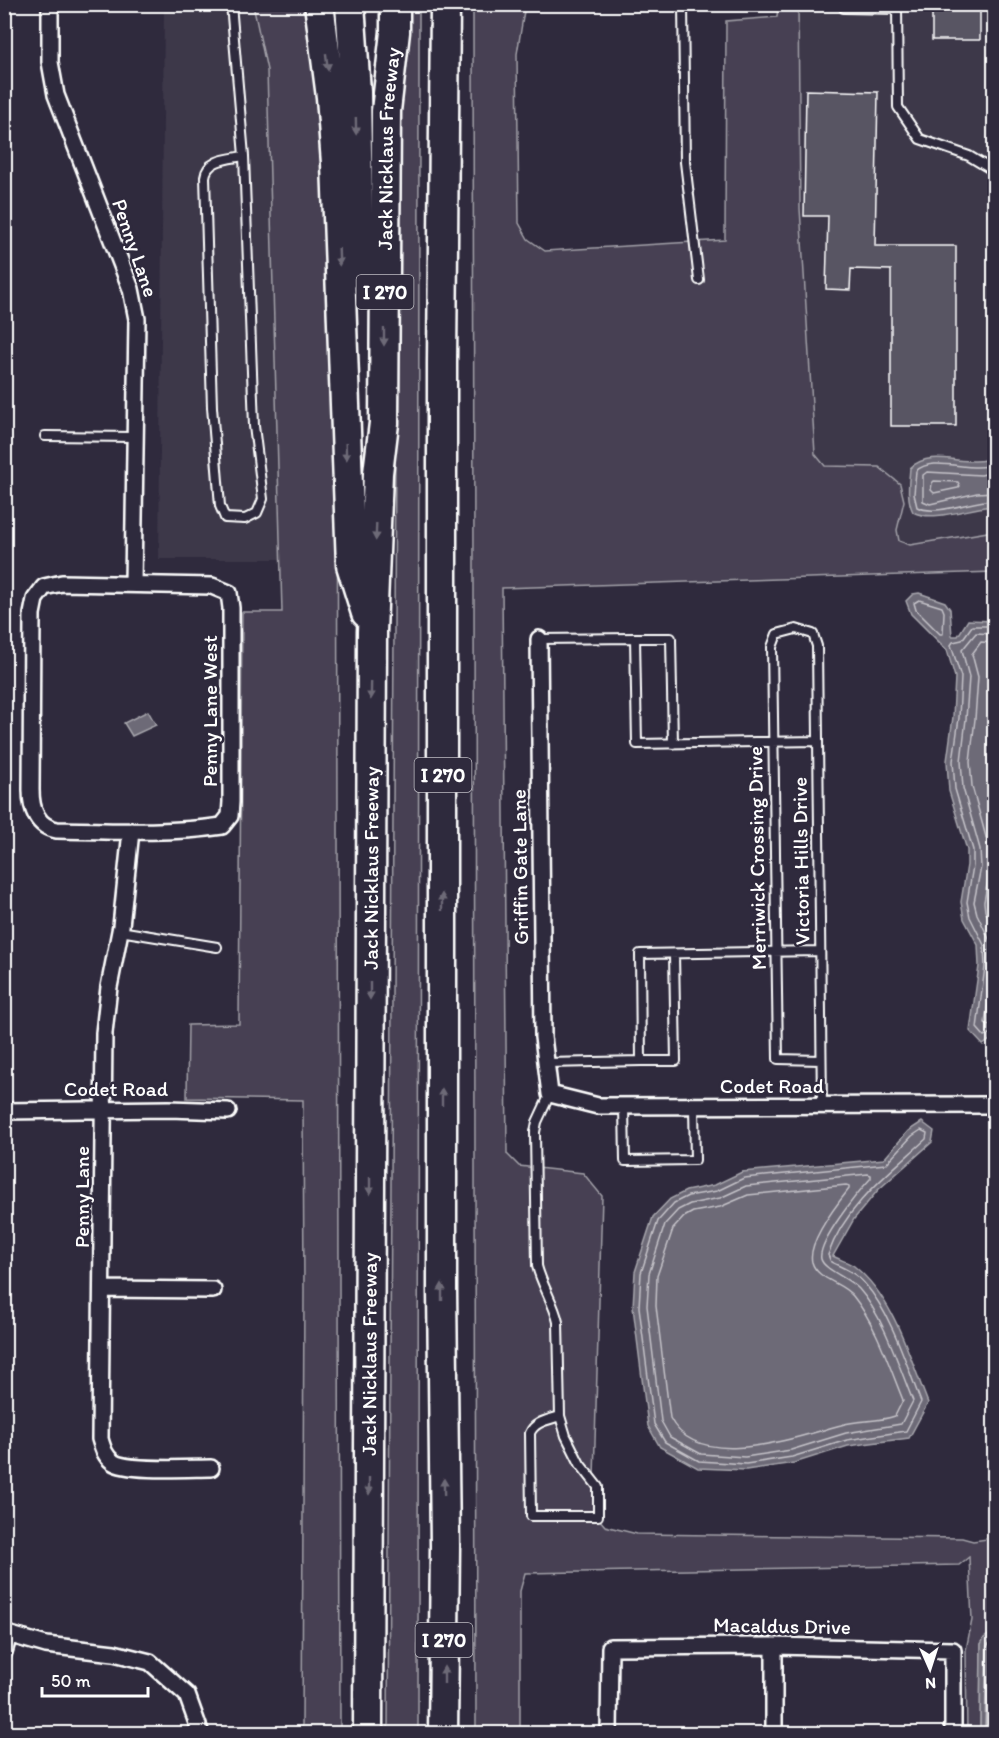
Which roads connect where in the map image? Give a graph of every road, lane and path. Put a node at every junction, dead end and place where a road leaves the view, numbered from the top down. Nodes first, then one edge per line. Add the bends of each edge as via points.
1 (50, 4) edge
2 (231, 4) edge
3 (319, 4) edge
4 (350, 4) edge
5 (377, 4) edge
6 (395, 4) edge
7 (445, 4) edge
8 (683, 4) edge
9 (842, 4) edge
10 (897, 7) edge
11 (386, 111) junction
12 (244, 156) junction
13 (994, 171) edge
14 (699, 280) dead end
15 (45, 436) dead end
16 (135, 437) junction
17 (378, 473) junction
18 (133, 584) junction
19 (796, 629) joint
20 (372, 632) junction
21 (634, 638) junction
22 (538, 639) joint
23 (818, 741) junction
24 (774, 742) junction
25 (673, 744) junction
26 (131, 831) junction
27 (120, 931) junction
28 (217, 947) dead end
29 (820, 951) junction
30 (776, 952) junction
31 (674, 954) junction
32 (821, 1059) junction
33 (641, 1061) junction
34 (547, 1063) junction
35 (550, 1094) junction
36 (994, 1105) edge
37 (624, 1106) junction
38 (694, 1107) junction
39 (822, 1107) junction
40 (103, 1110) junction
41 (4, 1111) edge
42 (228, 1111) dead end
43 (102, 1289) junction
44 (213, 1290) dead end
45 (560, 1416) junction
46 (211, 1468) dead end
47 (7, 1634) edge
48 (774, 1646) junction
49 (4, 1652) edge
50 (201, 1734) edge
51 (368, 1734) edge
52 (443, 1734) edge
53 (609, 1734) edge
54 (774, 1734) edge
55 (953, 1734) edge

1 - 16 street, Penny Lane via 50,62 56,95 131,290 137,319
2 - 12 lane
3 -> 20 highway via 336,163 351,565
4 -> 17 highway via 356,92 362,417
5 - 11 highway
6 - 11 highway, Jack Nicklaus Freeway / I 270
52 -> 7 highway, I 270
8 - 14 lane via 686,162
9 - 10 lane via 844,8
10 - 13 lane via 898,107 920,139 969,156
11 -> 17 highway, Jack Nicklaus Freeway / I 270 via 384,423
12 - 12 lane via 254,426 263,499 257,513 245,519 225,518 220,506 212,407 204,177 211,164
15 - 16 lane
16 - 18 street, Penny Lane
17 -> 20 highway, Jack Nicklaus Freeway / I 270
18 - 26 street via 44,587 35,599 32,650 31,805 49,829
18 - 26 street, Penny Lane West via 212,586 229,594 231,802 230,816 222,826
19 - 23 lane, Victoria Hills Drive via 813,634 817,646
19 - 24 lane, Merriwick Crossing Drive via 777,634 772,647
20 -> 51 highway, Jack Nicklaus Freeway / I 270
21 - 22 lane
21 - 25 lane via 637,744
21 - 25 lane via 670,638
22 - 34 street, Griffin Gate Lane via 543,1037
23 - 24 lane
23 - 29 lane, Victoria Hills Drive
24 - 25 lane
24 - 30 lane, Merriwick Crossing Drive
26 - 27 street, Penny Lane
27 - 28 lane
27 - 40 street, Penny Lane via 104,1033
29 - 30 lane
29 - 32 lane, Victoria Hills Drive
30 - 31 lane
30 - 32 lane, Merriwick Crossing Drive via 778,1059
31 - 33 lane via 640,954
31 - 33 lane via 676,1061
32 - 39 lane, Victoria Hills Drive
33 - 34 lane
34 - 35 street, Griffin Gate Lane
35 - 37 street, Codet Road via 598,1106
35 - 45 lane via 535,1132 537,1266 558,1322
36 - 39 street, Codet Road
37 - 38 street, Codet Road
37 - 38 lane via 625,1161 695,1160
38 - 39 street, Codet Road
40 - 41 street, Codet Road
40 - 42 street, Codet Road
40 - 43 street, Penny Lane
43 - 44 street
43 - 46 street, Penny Lane via 100,1439 104,1453 115,1464 129,1468
45 - 45 lane via 580,1464 598,1487 598,1516 531,1516 530,1433 539,1423
47 - 49 street
47 - 50 street via 54,1647 114,1653 150,1662 187,1695
48 - 53 street, Macaldus Drive via 610,1647
48 - 54 street
48 - 55 street, Macaldus Drive via 953,1650

